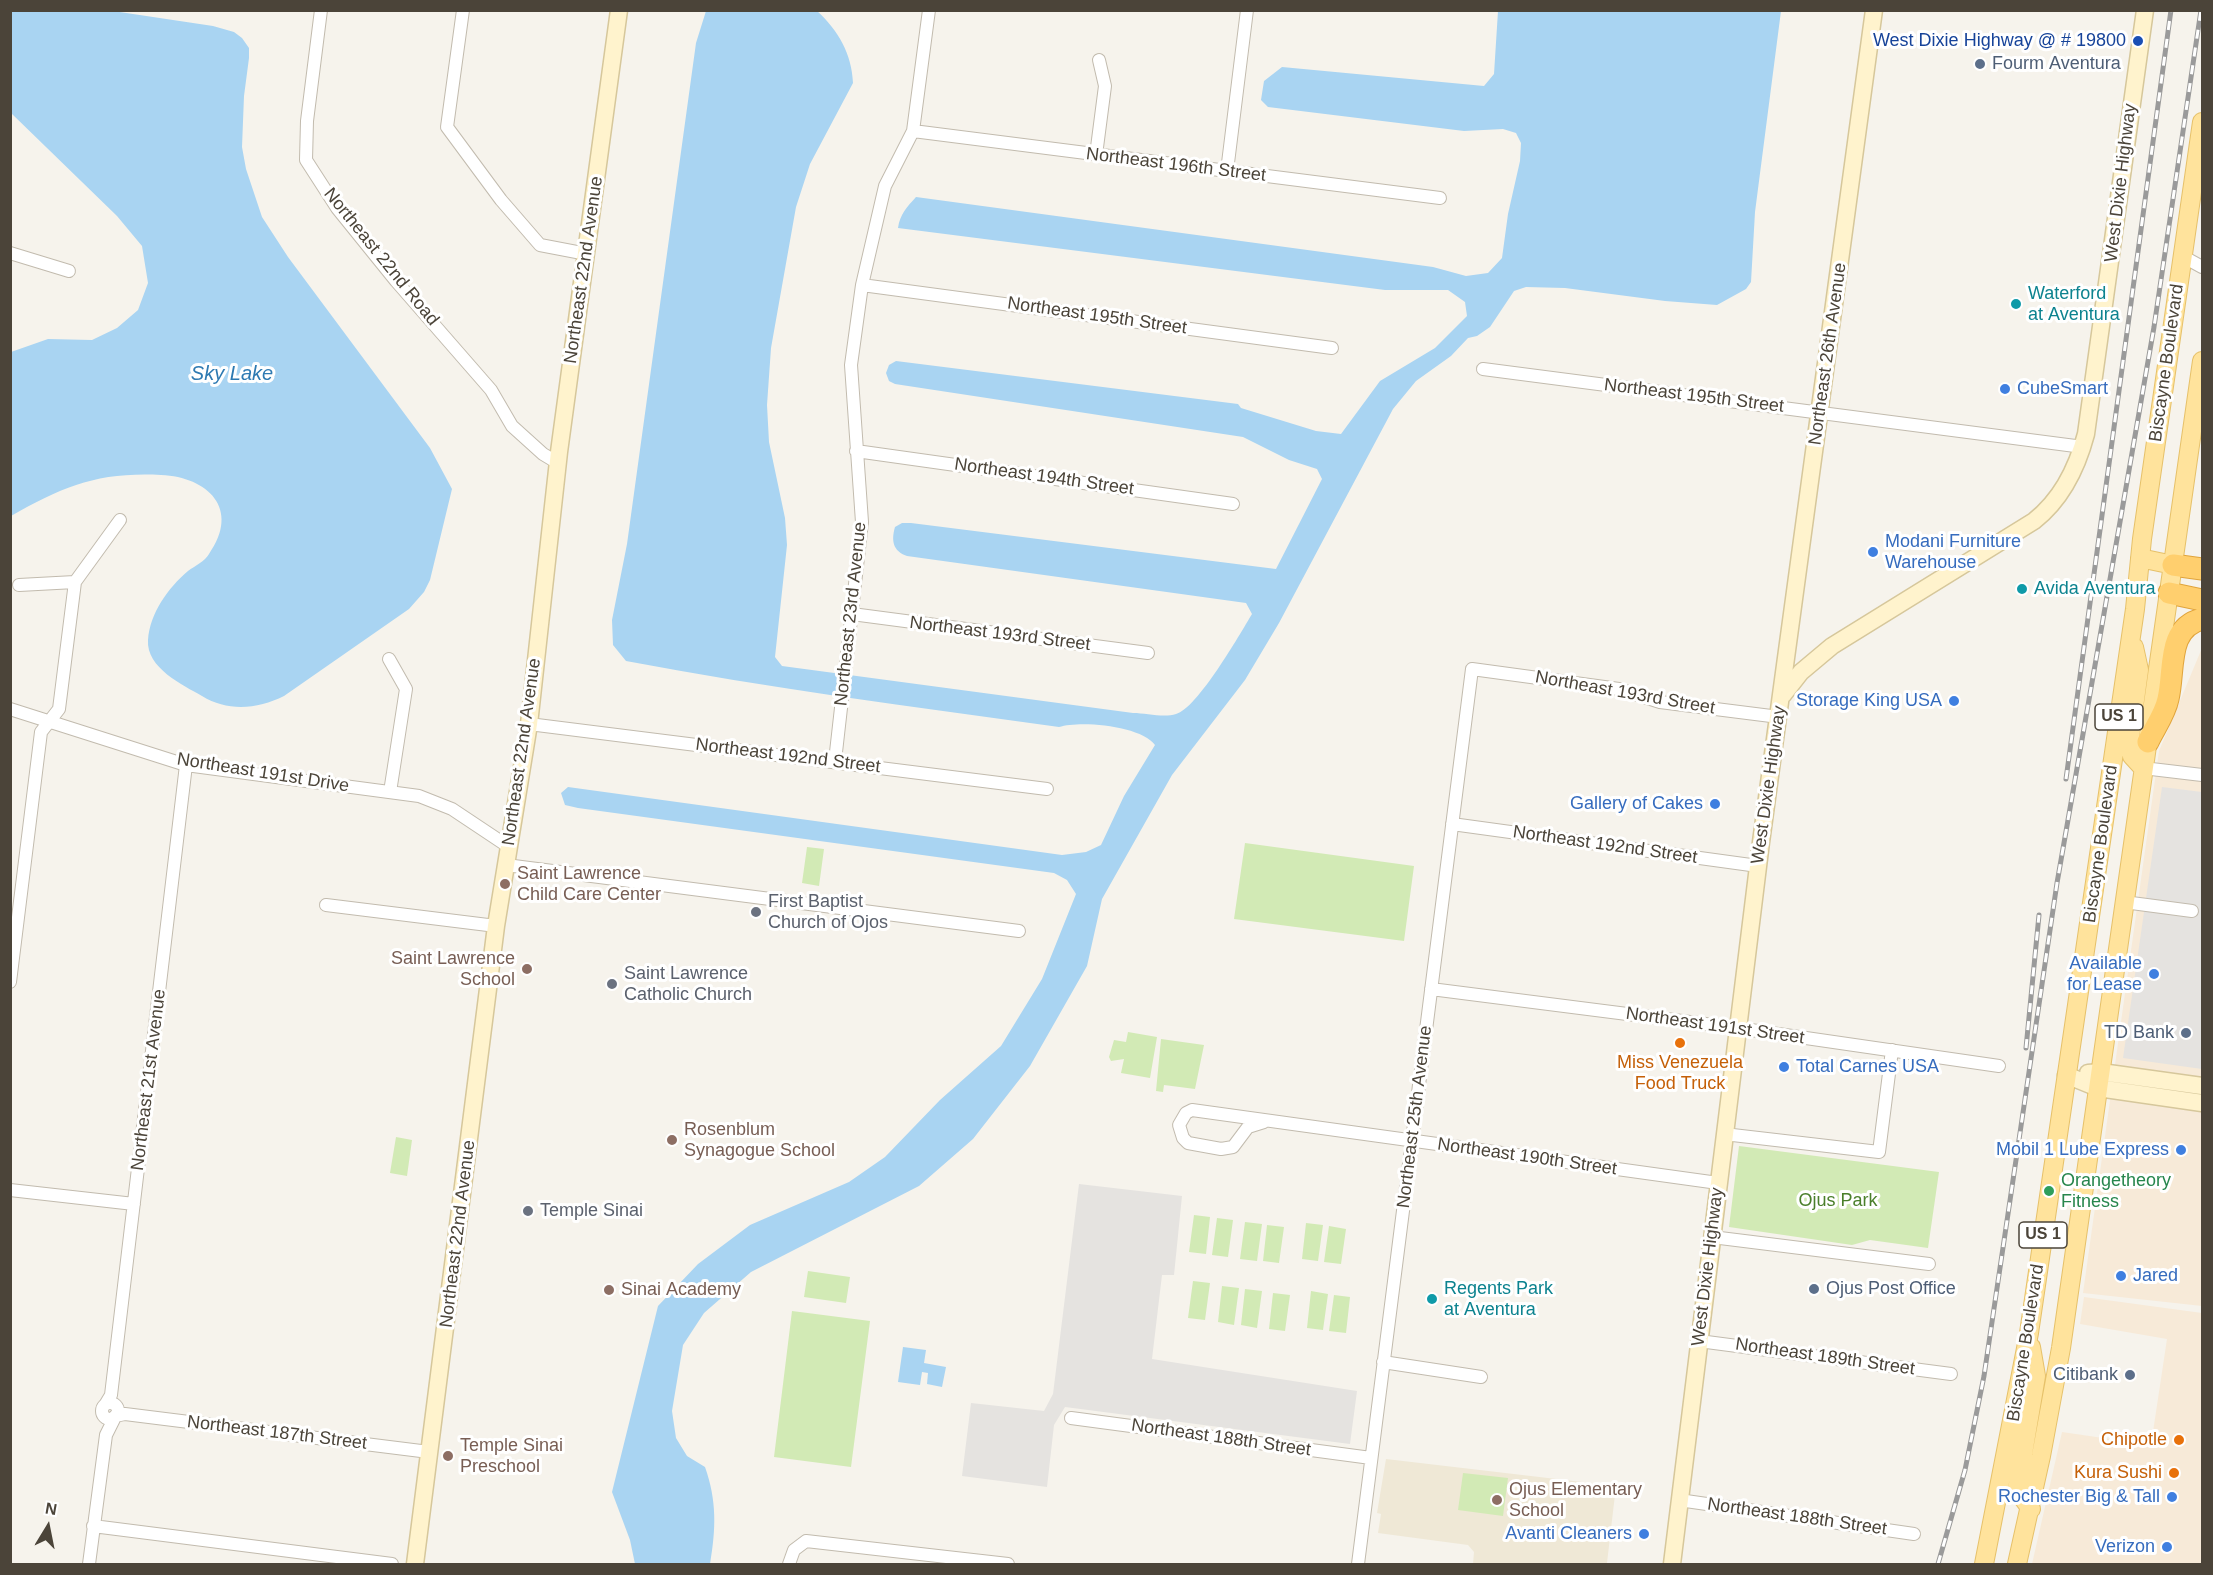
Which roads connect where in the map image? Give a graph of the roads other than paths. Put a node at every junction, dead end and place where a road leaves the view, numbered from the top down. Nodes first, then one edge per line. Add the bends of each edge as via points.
1 (321, 10) edge
2 (463, 10) edge
3 (619, 10) edge
4 (928, 10) edge
5 (1247, 10) edge
6 (1874, 10) edge
7 (2145, 10) edge
8 (1099, 60) dead end
9 (2202, 122) edge
10 (913, 130) junction
11 (1096, 155) junction
12 (1227, 171) junction
13 (1440, 198) dead end
14 (10, 253) edge
15 (587, 254) junction
16 (2202, 255) edge
17 (2182, 256) junction
18 (2202, 267) edge
19 (69, 271) dead end
20 (862, 285) junction
21 (1332, 348) dead end
22 (2202, 361) edge
23 (1483, 369) dead end
24 (1820, 412) junction
25 (2083, 447) junction
26 (856, 451) junction
27 (558, 463) junction
28 (1233, 504) dead end
29 (120, 520) dead end
30 (2140, 558) junction
31 (2173, 565) junction
32 (2202, 569) edge
33 (75, 582) junction
34 (2138, 584) junction
35 (19, 585) dead end
36 (2169, 593) junction
37 (2202, 600) edge
38 (852, 614) junction
39 (2202, 619) edge
40 (2132, 633) junction
41 (1148, 652) dead end
42 (389, 659) dead end
43 (1472, 669) joint
44 (1781, 698) junction
45 (10, 709) edge
46 (1779, 717) junction
47 (49, 722) junction
48 (529, 724) junction
49 (2148, 742) junction
50 (835, 761) junction
51 (186, 765) junction
52 (2144, 768) junction
53 (2202, 775) edge
54 (1047, 789) dead end
55 (390, 792) junction
56 (1452, 824) junction
57 (509, 847) junction
58 (506, 865) junction
59 (1758, 866) junction
60 (2124, 902) junction
61 (326, 905) dead end
62 (2192, 912) dead end
63 (496, 927) junction
64 (1019, 931) dead end
65 (10, 982) edge
66 (1431, 989) junction
67 (1737, 1029) junction
68 (1892, 1050) junction
69 (1999, 1066) dead end
70 (2066, 1076) junction
71 (2099, 1080) junction
72 (2202, 1086) edge
73 (2202, 1103) edge
74 (1264, 1122) junction
75 (1724, 1134) junction
76 (1411, 1142) junction
77 (1718, 1183) junction
78 (10, 1190) edge
79 (134, 1204) junction
80 (1712, 1237) junction
81 (1929, 1264) dead end
82 (2029, 1333) junction
83 (1699, 1341) junction
84 (1383, 1362) junction
85 (1952, 1374) dead end
86 (1481, 1377) dead end
87 (113, 1409) junction
88 (1071, 1418) dead end
89 (429, 1452) junction
90 (1371, 1458) junction
91 (2004, 1469) junction
92 (1679, 1500) junction
93 (2031, 1509) junction
94 (93, 1526) junction
95 (1914, 1534) dead end
96 (1986, 1560) edge
97 (88, 1564) edge
98 (392, 1564) edge
99 (415, 1564) edge
100 (789, 1564) edge
101 (1008, 1564) edge
102 (1358, 1564) edge
103 (1671, 1564) edge
104 (1971, 1564) edge
105 (2017, 1564) edge

1 - 27 street, Northeast 22nd Road via 306,160 396,281 491,390 512,426
2 - 15 street via 447,127 540,245
3 - 15 street, Northeast 22nd Avenue
4 - 10 street, Northeast 23rd Avenue
5 - 12 street
6 - 24 street, Northeast 26th Avenue
7 - 25 street, West Dixie Highway
8 - 11 street via 1105,86
9 - 17 main road, Biscayne Boulevard / US 1
10 - 11 street, Northeast 196th Street
10 - 20 street, Northeast 23rd Avenue via 885,186
11 - 12 street, Northeast 196th Street
12 - 13 street, Northeast 196th Street
14 - 19 street
15 - 27 street, Northeast 22nd Avenue
16 - 17 street
17 - 18 street
17 - 30 main road, Biscayne Boulevard / US 1
20 - 21 street, Northeast 195th Street
20 - 26 street, Northeast 23rd Avenue via 851,365
22 - 31 main road, Biscayne Boulevard / US 1
23 - 24 street, Northeast 195th Street
24 - 25 street, Northeast 195th Street
24 - 44 street, Northeast 26th Avenue
25 - 44 street, West Dixie Highway via 2066,485 2040,516 1829,648 1801,672
26 - 28 street, Northeast 194th Street
26 - 38 street, Northeast 23rd Avenue via 862,522
27 - 48 street, Northeast 22nd Avenue
29 - 33 street
30 - 31 main road
30 - 34 main road, Biscayne Boulevard / US 1
31 - 32 highway
31 - 36 main road, Biscayne Boulevard / US 1
33 - 35 street
33 - 47 street via 59,709
34 - 36 main road
34 - 40 main road, Biscayne Boulevard / US 1
36 - 37 highway
36 - 49 main road, Biscayne Boulevard / US 1
38 - 41 street, Northeast 193rd Street
38 - 50 street, Northeast 23rd Avenue
39 - 49 highway via 2187,625 2178,636 2168,702
40 - 52 main road via 2139,670 2129,749
40 - 70 main road, Biscayne Boulevard / US 1
42 - 55 street via 406,688
43 - 46 street, Northeast 193rd Street via 1613,688 1660,702
43 - 56 street, Northeast 25th Avenue
44 - 46 street, West Dixie Highway
45 - 47 street, Northeast 191st Drive
46 - 59 street, West Dixie Highway
47 - 51 street, Northeast 191st Drive
47 - 65 street via 41,732
48 - 50 street, Northeast 192nd Street
48 - 57 street, Northeast 22nd Avenue
49 - 52 main road, Biscayne Boulevard / US 1
50 - 54 street, Northeast 192nd Street
51 - 55 street, Northeast 191st Drive
51 - 79 street, Northeast 21st Avenue
52 - 53 street
52 - 60 main road, Biscayne Boulevard / US 1
55 - 57 street, Northeast 191st Drive via 419,796 452,809
56 - 59 street, Northeast 192nd Street
56 - 66 street, Northeast 25th Avenue
57 - 58 street, Northeast 22nd Avenue
58 - 63 street, Northeast 22nd Avenue
58 - 64 street
59 - 67 street, West Dixie Highway
60 - 62 street
60 - 71 main road, Biscayne Boulevard / US 1
61 - 63 street
63 - 89 street, Northeast 22nd Avenue
66 - 67 street, Northeast 191st Street
66 - 76 street, Northeast 25th Avenue
67 - 68 street, Northeast 191st Street
67 - 75 street, West Dixie Highway
68 - 69 street, Northeast 191st Street
68 - 75 street via 1879,1152
70 - 71 street
70 - 82 main road, Biscayne Boulevard / US 1
71 - 72 street
71 - 73 street
71 - 93 main road, Biscayne Boulevard / US 1 via 2061,1348
74 - 74 street, Northeast 190th Street via 1192,1110 1179,1125 1188,1143 1221,1149 1233,1147 1248,1127
74 - 76 street, Northeast 190th Street
75 - 77 street, West Dixie Highway
76 - 77 street, Northeast 190th Street
76 - 84 street, Northeast 25th Avenue
77 - 80 street, West Dixie Highway
78 - 79 street
79 - 87 street, Northeast 21st Avenue
80 - 81 street
80 - 83 street, West Dixie Highway
82 - 91 main road, Biscayne Boulevard / US 1
82 - 93 main road via 2036,1376 2017,1490
83 - 85 street, Northeast 189th Street
83 - 92 street, West Dixie Highway
84 - 86 street
84 - 90 street, Northeast 25th Avenue
87 - 89 street, Northeast 187th Street
87 - 94 street, Northeast 21st Avenue
88 - 90 street, Northeast 188th Street
89 - 99 street, Northeast 22nd Avenue
90 - 102 street, Northeast 25th Avenue
91 - 96 main road, Biscayne Boulevard / US 1
91 - 104 main road
92 - 95 street, Northeast 188th Street
92 - 103 street, West Dixie Highway
93 - 105 main road, Biscayne Boulevard / US 1
94 - 97 street, Northeast 21st Avenue
94 - 98 street
100 - 101 street via 794,1550 806,1541

